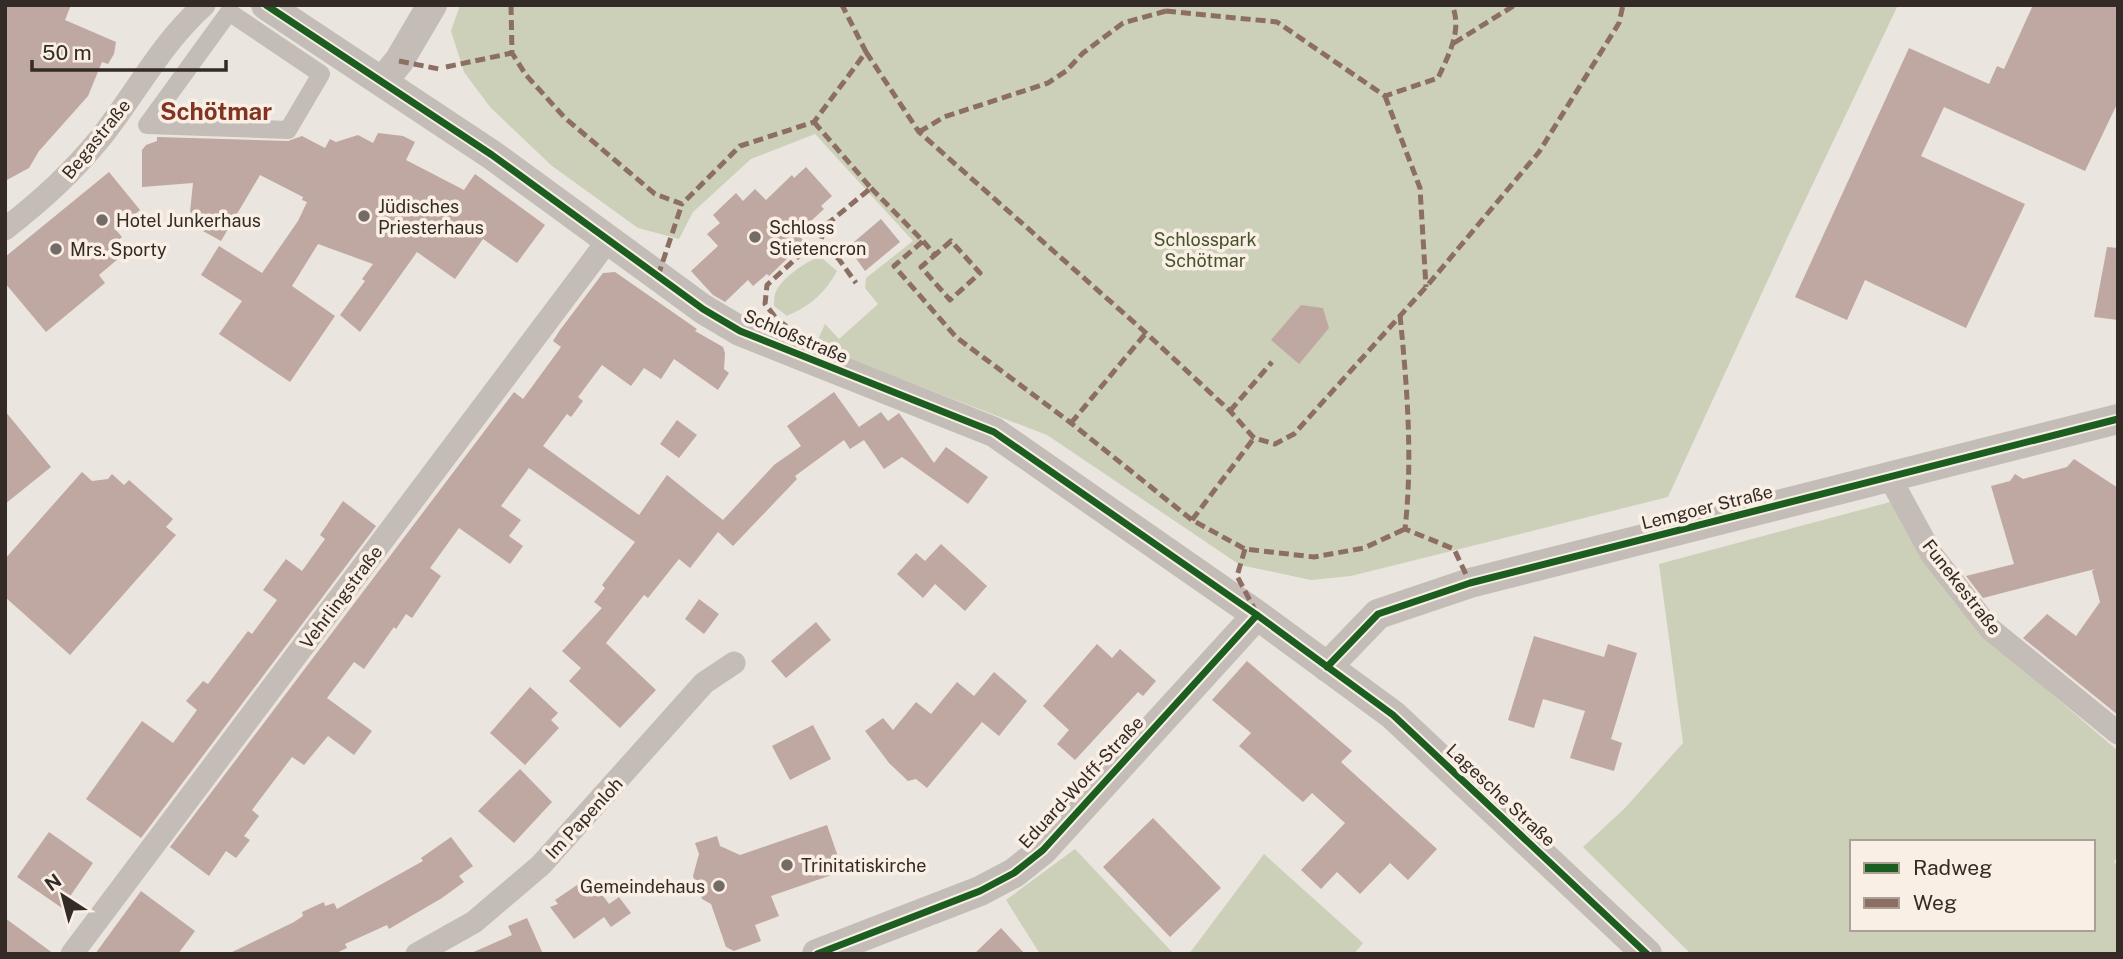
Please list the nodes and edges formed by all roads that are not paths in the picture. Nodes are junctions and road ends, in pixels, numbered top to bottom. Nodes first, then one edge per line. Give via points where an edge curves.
1 (204, 5) edge
2 (266, 5) edge
3 (432, 5) edge
4 (382, 82) junction
5 (147, 125) joint
6 (5, 229) edge
7 (609, 239) junction
8 (2118, 419) edge
9 (1890, 478) junction
10 (1257, 615) junction
11 (734, 663) dead end
12 (1327, 667) junction
13 (2118, 733) edge
14 (72, 954) edge
15 (417, 954) edge
16 (817, 954) edge
17 (1647, 954) edge

1 - 6 street, Begastraße via 54,190
2 - 4 street, Schloßstraße
3 - 4 street
4 - 7 street, Schloßstraße
5 - 5 street via 229,12 321,74 288,130
7 - 10 street, Schloßstraße via 740,331 994,432
7 - 14 street, Vehrlingstraße
8 - 9 street, Lemgoer Straße
9 - 12 street, Lemgoer Straße via 1470,583 1378,614
9 - 13 street, Funekestraße via 1932,555 1990,629
10 - 12 street, Schloßstraße
10 - 16 street, Eduard-Wolff-Straße via 1043,850 1014,873 980,891
11 - 15 street, Im Papenloh via 704,683 541,865 474,922
12 - 17 street, Lagesche Straße via 1393,715

